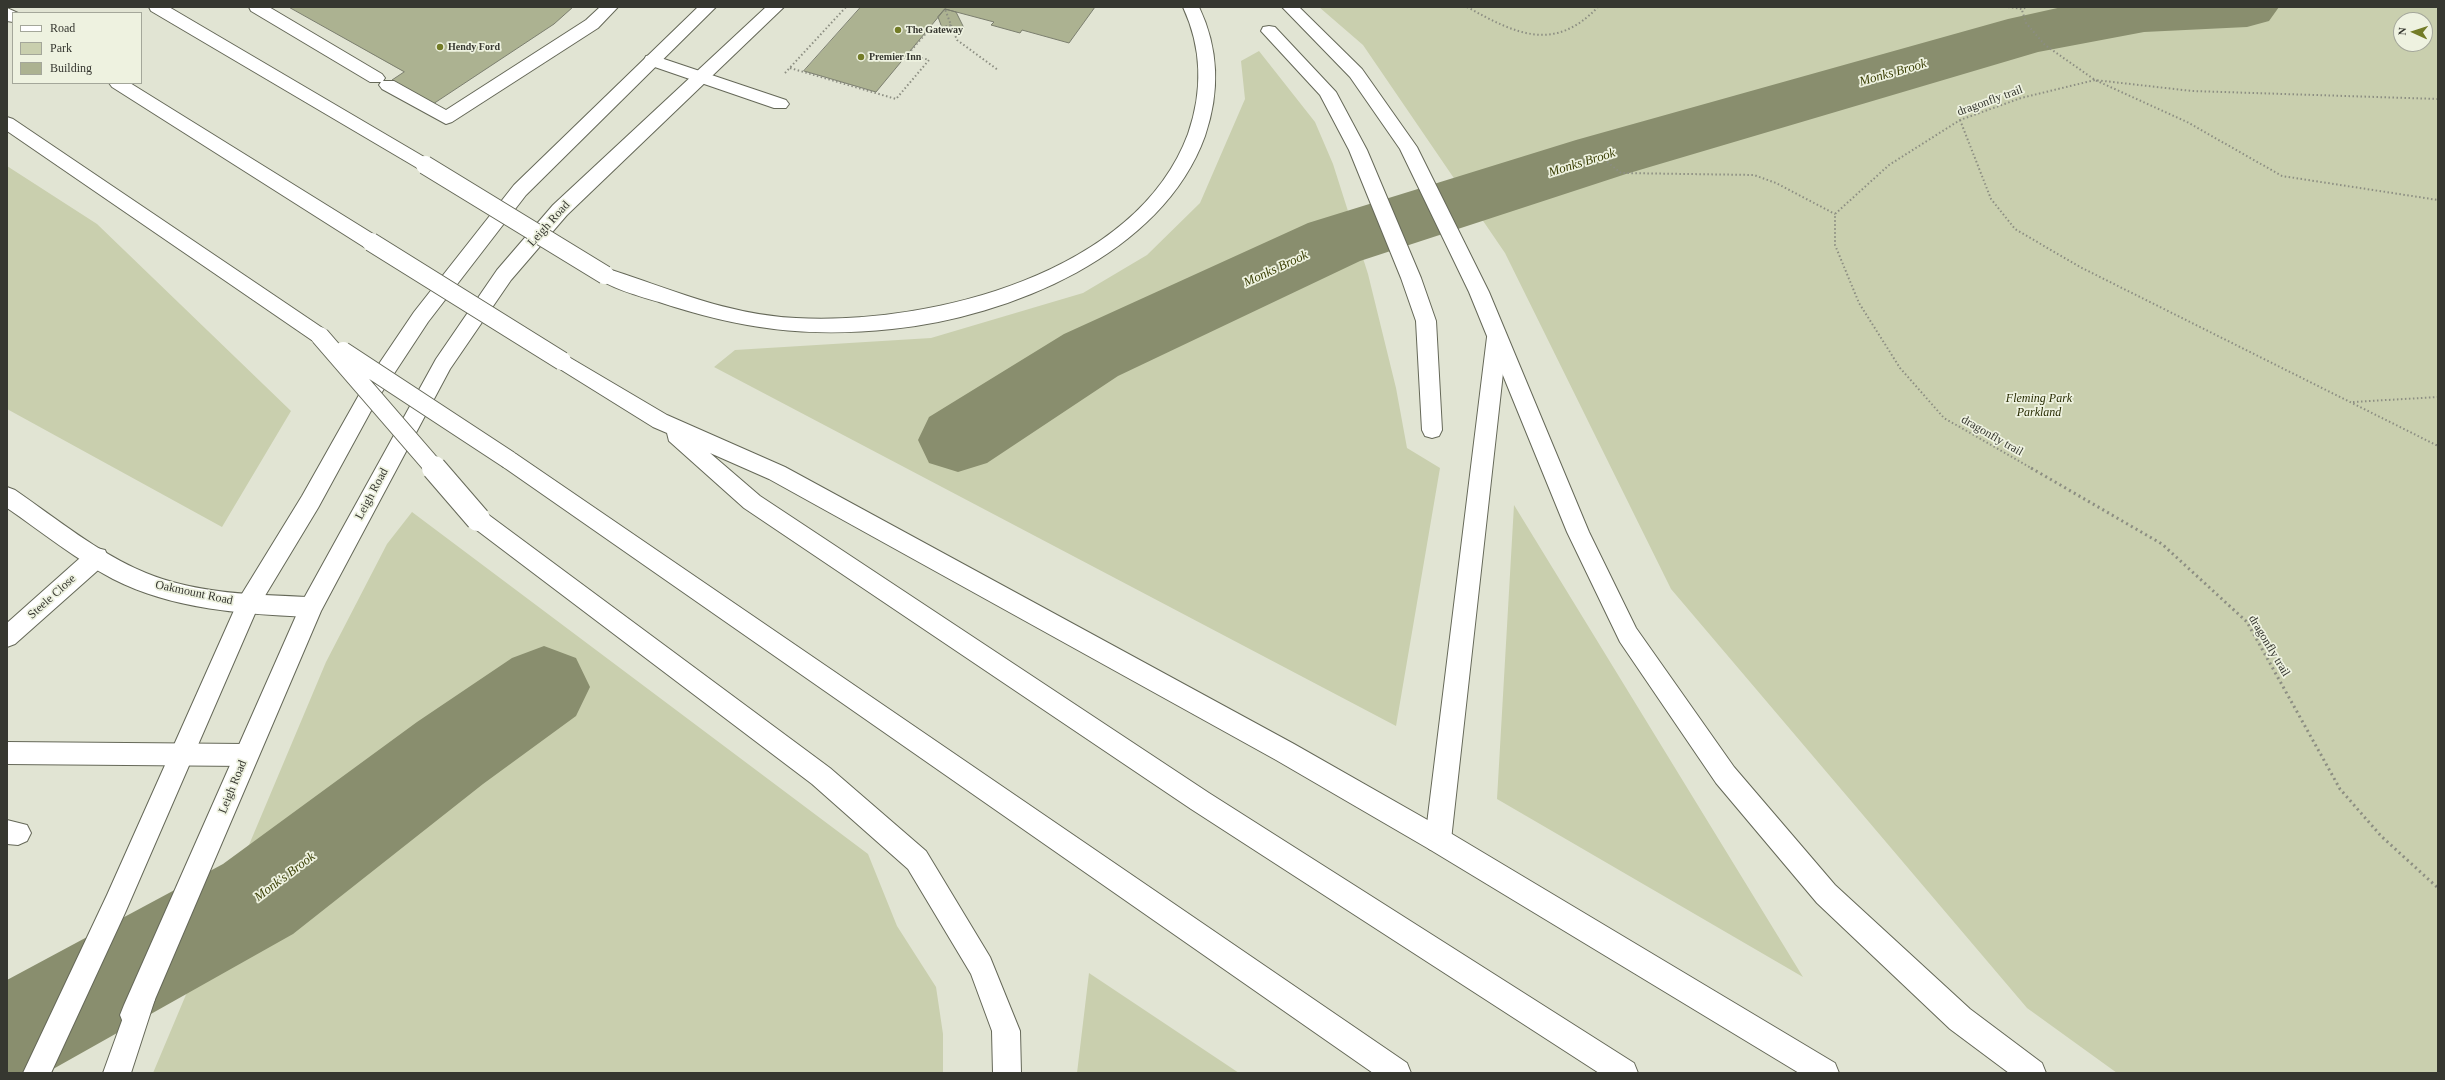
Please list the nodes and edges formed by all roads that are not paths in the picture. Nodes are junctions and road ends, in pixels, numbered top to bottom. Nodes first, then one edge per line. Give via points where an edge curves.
1 (157, 7) edge
2 (257, 7) edge
3 (610, 7) edge
4 (708, 7) edge
5 (776, 7) edge
6 (1191, 7) edge
7 (1290, 7) edge
8 (1269, 31) dead end
9 (652, 60) junction
10 (703, 78) junction
11 (120, 84) edge
12 (780, 104) dead end
13 (7, 123) edge
14 (320, 336) junction
15 (1497, 337) junction
16 (660, 421) junction
17 (1432, 430) dead end
18 (7, 496) edge
19 (97, 557) junction
20 (248, 604) junction
21 (311, 607) junction
22 (7, 637) edge
23 (7, 753) edge
24 (181, 755) junction
25 (246, 755) junction
26 (1438, 840) junction
27 (142, 999) junction
28 (37, 1072) edge
29 (103, 1073) edge
30 (117, 1073) edge
31 (1007, 1073) edge
32 (1397, 1073) edge
33 (1624, 1073) edge
34 (1825, 1073) edge
35 (2032, 1073) edge

1 - 6 main road, bridge via 605,275 655,295 723,314 777,323 821,326 877,324 932,316 983,303 1031,287 1097,250 1136,222 1169,188 1198,136 1208,95 1209,65 1200,24
2 - 3 main road via 446,118 592,24
4 - 9 main road
5 - 10 main road, Leigh Road
7 - 15 main road via 1356,73 1408,147 1479,292
8 - 17 main road via 1327,92 1358,150 1411,278 1426,321
9 - 10 main road
9 - 20 main road via 520,190 421,317 371,392 310,502
10 - 12 main road
10 - 21 main road, Leigh Road via 560,210 504,275 443,364
11 - 16 main road, bridge
13 - 14 main road
14 - 31 main road, bridge via 478,519 821,776 916,860 981,966 1006,1031
14 - 32 main road, bridge via 509,460
15 - 26 main road
15 - 35 main road via 1578,532 1628,635 1725,775 1826,894 1960,1019
16 - 26 main road via 777,473 1285,752
16 - 33 main road via 752,502 1200,801
18 - 19 main road, Oakmount Road
19 - 20 main road, Oakmount Road via 137,580 182,593
19 - 22 main road, Steele Close
20 - 21 main road, Oakmount Road
20 - 24 main road
21 - 25 main road, Leigh Road
23 - 24 main road
24 - 25 main road
24 - 28 main road via 116,904
25 - 27 main road, Leigh Road via 210,845
26 - 34 main road
27 - 29 main road, Leigh Road
27 - 30 main road

